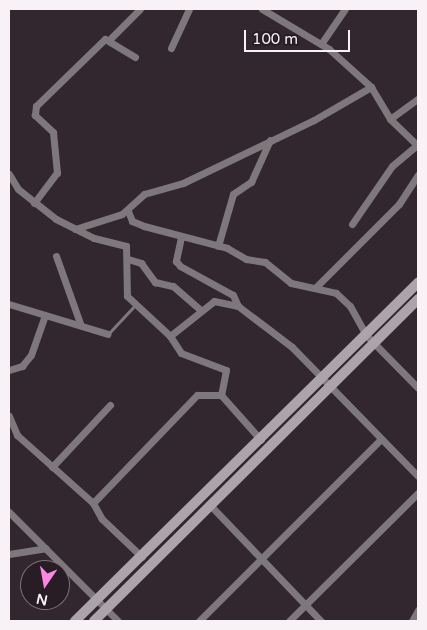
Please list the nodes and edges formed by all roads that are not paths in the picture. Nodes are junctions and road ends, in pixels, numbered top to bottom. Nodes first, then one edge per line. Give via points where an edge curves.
1 (140, 9) edge
2 (190, 9) edge
3 (262, 9) edge
4 (345, 9) edge
5 (110, 39) junction
6 (321, 44) junction
7 (170, 48) dead end
8 (135, 58) dead end
9 (371, 87) junction
10 (418, 99) edge
11 (390, 119) junction
12 (270, 140) junction
13 (418, 146) edge
14 (9, 174) edge
15 (418, 176) edge
16 (34, 203) junction
17 (128, 210) junction
18 (352, 224) dead end
19 (75, 229) junction
20 (182, 237) junction
21 (218, 246) junction
22 (56, 256) dead end
23 (128, 259) junction
24 (418, 282) edge
25 (317, 286) junction
26 (418, 300) edge
27 (9, 304) edge
28 (136, 304) junction
29 (238, 306) junction
30 (202, 310) junction
31 (45, 315) junction
32 (80, 323) junction
33 (108, 334) joint
34 (366, 335) junction
35 (170, 336) junction
36 (374, 343) junction
37 (9, 370) edge
38 (321, 379) junction
39 (330, 388) junction
40 (418, 388) edge
41 (221, 395) junction
42 (110, 405) dead end
43 (9, 416) edge
44 (382, 439) junction
45 (261, 440) junction
46 (52, 467) junction
47 (418, 476) edge
48 (418, 493) edge
49 (92, 503) junction
50 (210, 505) junction
51 (9, 512) edge
52 (46, 548) junction
53 (9, 554) edge
54 (142, 557) junction
55 (260, 561) junction
56 (97, 600) junction
57 (305, 606) junction
58 (106, 609) junction
59 (418, 610) edge
60 (75, 621) edge
61 (94, 621) edge
62 (118, 621) edge
63 (200, 621) edge
64 (289, 621) edge
65 (321, 621) edge
66 (412, 621) edge

1 - 5 street
2 - 7 street
3 - 6 street
4 - 6 street
5 - 8 street
5 - 16 street via 36,106 35,114 54,132 57,173
6 - 9 street
9 - 11 street
9 - 12 street
10 - 11 street
11 - 13 street
12 - 17 street via 183,183 144,194
12 - 21 street via 251,182 233,194
13 - 18 street via 392,166
14 - 16 street
15 - 25 street via 399,204
16 - 19 street
17 - 19 street
17 - 20 street via 134,222
19 - 23 street via 126,246
20 - 21 street
20 - 29 street via 176,261 180,266 233,294
21 - 25 street via 265,262 291,283
22 - 32 street
23 - 28 street via 125,290
23 - 30 street via 142,263 155,282 173,286
24 - 34 main road
25 - 34 street via 350,306
26 - 36 main road
27 - 31 street
28 - 33 lane
28 - 35 street
29 - 30 street via 222,299
29 - 38 street via 292,347
30 - 35 street
31 - 32 street
31 - 37 street via 31,355 22,366
32 - 33 street via 95,333
34 - 36 street
34 - 38 main road
35 - 41 street via 182,353 226,370
36 - 39 main road
36 - 40 street
38 - 39 street
38 - 45 main road
39 - 44 street
39 - 50 main road
41 - 45 street
41 - 49 street via 197,394
42 - 46 street
43 - 46 street via 16,435
44 - 47 street
44 - 55 street
45 - 54 main road
46 - 49 street
48 - 57 street
49 - 54 street via 102,519
50 - 55 street
50 - 58 main road
51 - 52 street
52 - 53 street
52 - 56 street
54 - 56 main road
55 - 57 street
55 - 63 street
56 - 58 street
56 - 60 main road
57 - 64 street
57 - 65 street
58 - 61 main road
58 - 62 street
59 - 66 street

